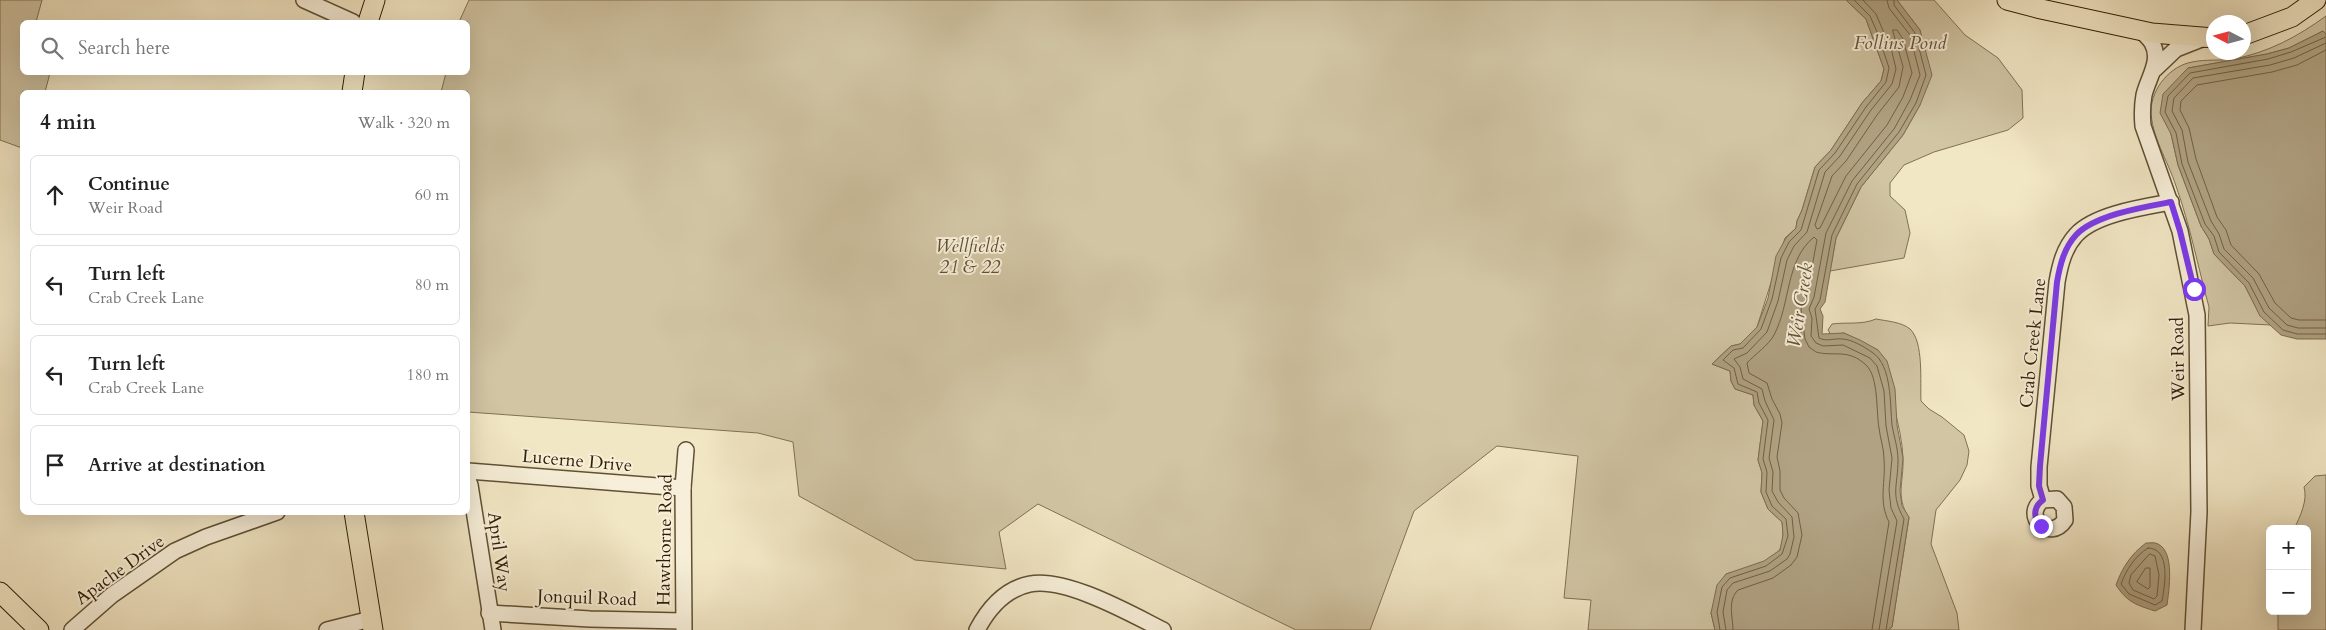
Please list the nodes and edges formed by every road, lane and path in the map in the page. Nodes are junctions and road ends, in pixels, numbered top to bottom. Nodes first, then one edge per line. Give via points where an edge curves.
1 (304, 0) edge
2 (375, 0) edge
3 (2007, 0) edge
4 (2316, 0) edge
5 (349, 20) edge
6 (369, 20) edge
7 (2142, 31) junction
8 (2251, 32) edge
9 (2206, 38) edge
10 (2206, 39) edge
11 (2155, 69) junction
12 (355, 75) edge
13 (352, 90) edge
14 (2171, 202) junction
15 (686, 450) dead end
16 (470, 471) edge
17 (470, 485) edge
18 (683, 488) junction
19 (2043, 500) dead end
20 (268, 515) edge
21 (354, 515) edge
22 (0, 592) edge
23 (489, 612) junction
24 (372, 624) edge
25 (683, 625) edge
26 (39, 630) edge
27 (72, 630) edge
28 (327, 630) edge
29 (493, 630) edge
30 (977, 630) edge
31 (1162, 630) edge
32 (2193, 630) edge

1 - 5 street
2 - 6 main road
3 - 7 main road
4 - 8 main road via 2292,17
7 - 9 main road
7 - 11 street via 2152,42
10 - 11 street, Weir Road via 2176,49
11 - 14 street, Weir Road via 2144,93 2142,116 2146,137
12 - 13 main road
14 - 19 street, Crab Creek Lane via 2102,219 2076,234 2067,248 2057,282 2040,466 2039,486
14 - 32 street, Weir Road via 2188,262 2197,314 2199,537
15 - 18 street, Hawthorne Road
16 - 18 street, Lucerne Drive
17 - 23 street, April Way
18 - 25 street, Hawthorne Road
20 - 27 street, Apache Drive via 175,551 112,595
21 - 24 main road
22 - 26 main road
23 - 25 street, Jonquil Road
23 - 29 street, April Way
24 - 28 street
30 - 31 street via 989,609 1017,588 1031,584 1068,588 1117,606

